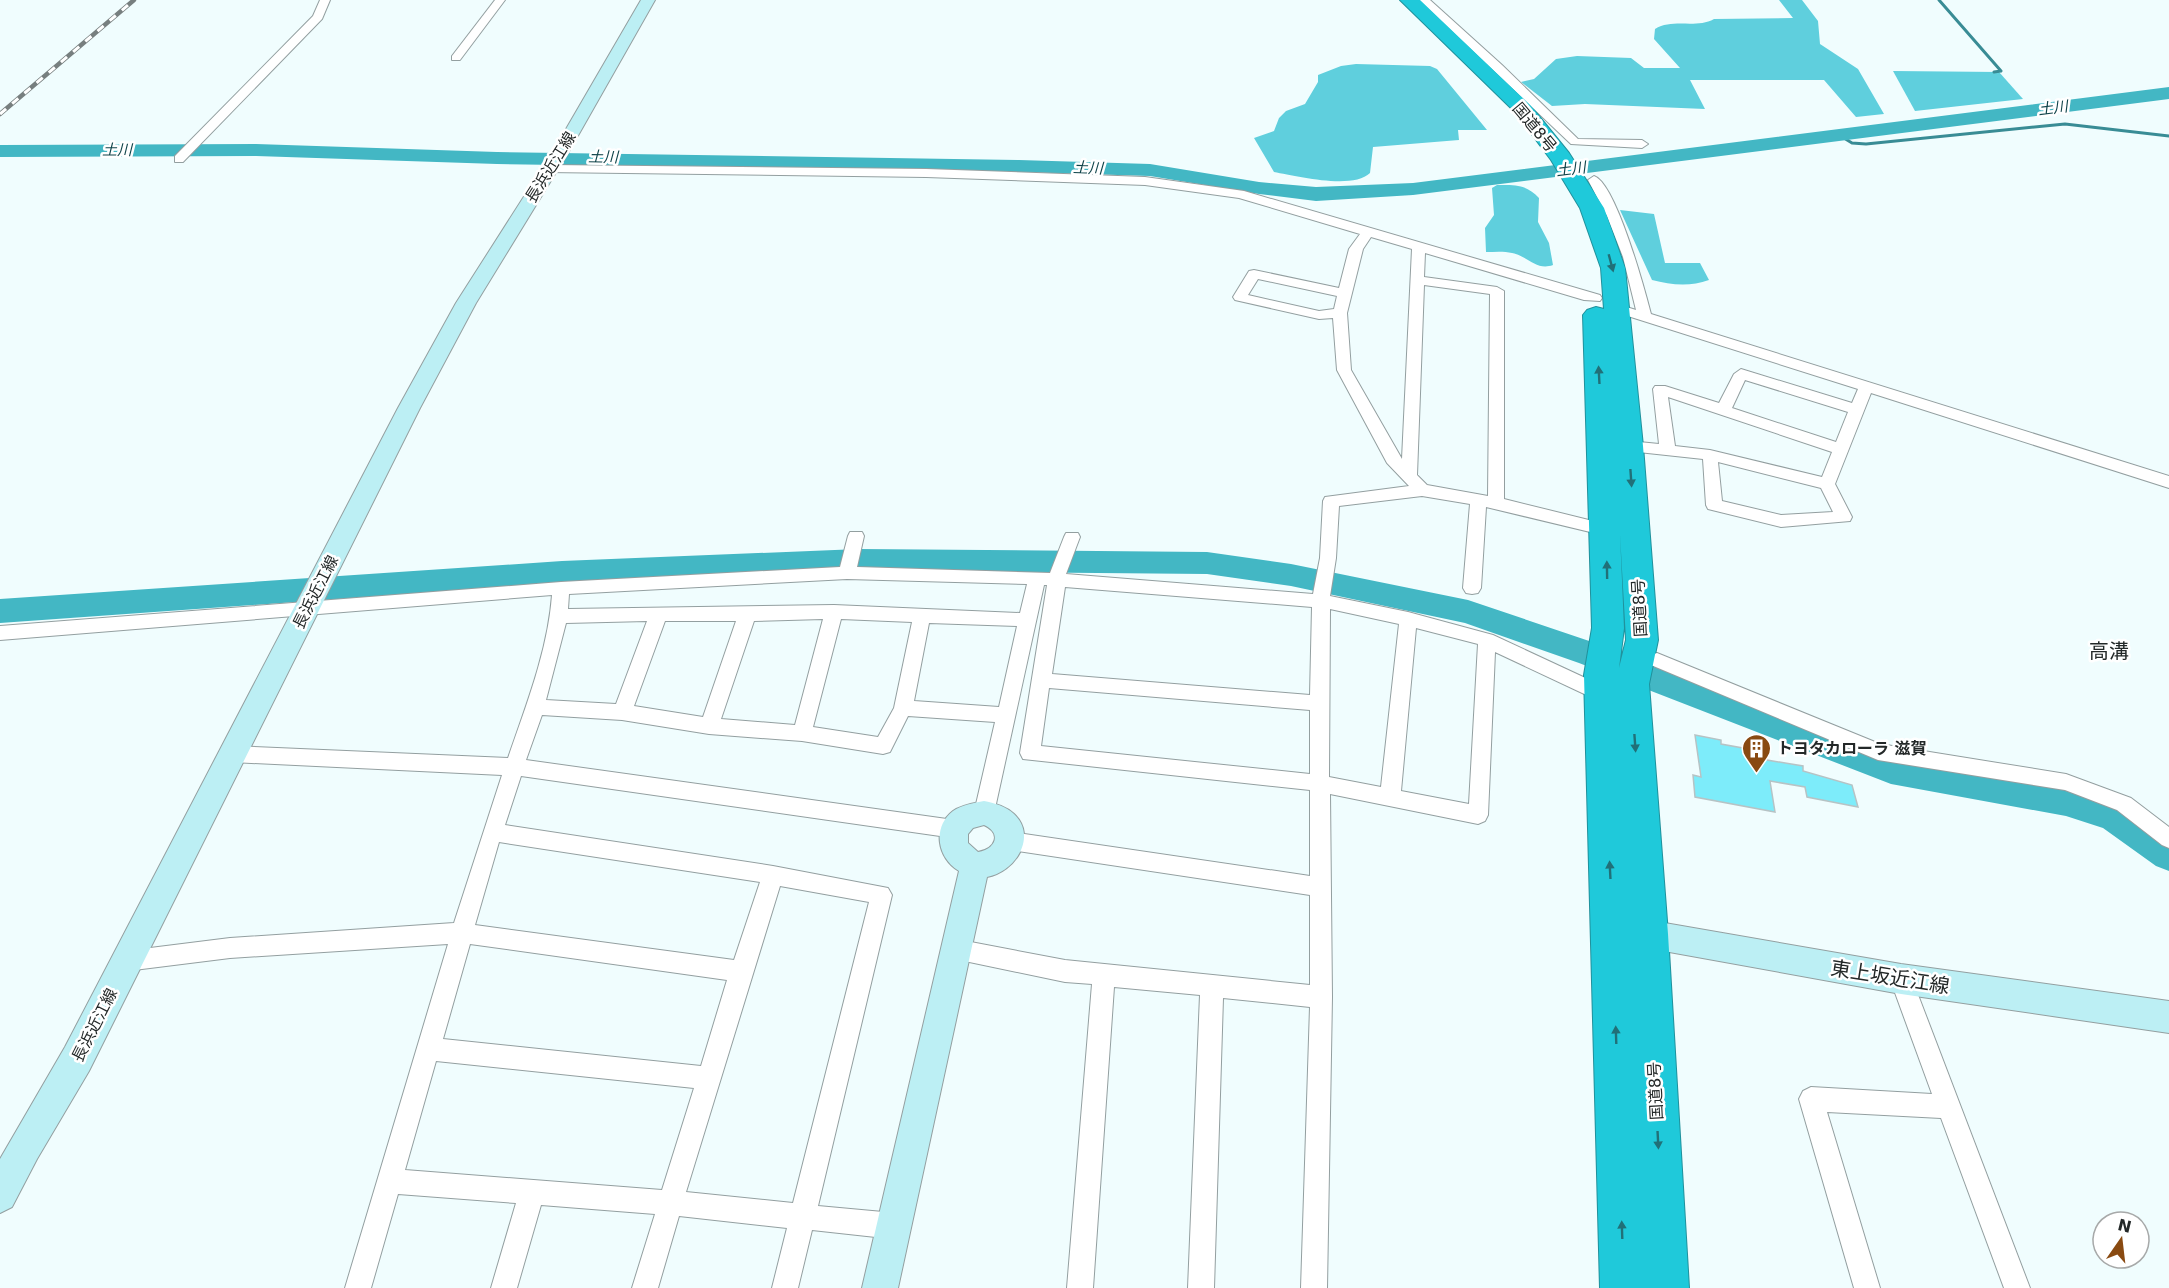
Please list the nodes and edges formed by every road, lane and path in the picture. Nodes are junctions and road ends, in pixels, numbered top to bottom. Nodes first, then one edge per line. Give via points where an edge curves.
1 (325, 0) edge
2 (500, 0) edge
3 (648, 0) edge
4 (1391, 0) edge
5 (1409, 0) edge
6 (1424, 0) edge
7 (456, 58) dead end
8 (1642, 144) dead end
9 (179, 159) dead end
10 (1554, 159) junction
11 (555, 161) junction
12 (1594, 180) dead end
13 (1367, 233) junction
14 (1419, 247) junction
15 (1419, 280) junction
16 (1344, 293) junction
17 (1606, 303) junction
18 (1340, 313) junction
19 (1645, 317) junction
20 (1866, 388) junction
21 (1723, 410) junction
22 (1857, 410) junction
23 (1629, 446) junction
24 (1841, 449) junction
25 (1668, 452) junction
26 (1710, 455) junction
27 (1409, 477) junction
28 (2169, 482) edge
29 (1827, 484) junction
30 (1422, 490) junction
31 (1478, 500) junction
32 (1496, 503) junction
33 (1606, 530) junction
34 (1635, 534) junction
35 (856, 536) dead end
36 (1071, 539) dead end
37 (847, 573) junction
38 (1057, 576) junction
39 (1037, 578) junction
40 (561, 588) junction
41 (1472, 588) dead end
42 (1321, 598) junction
43 (307, 607) junction
44 (834, 612) junction
45 (747, 614) junction
46 (559, 616) junction
47 (658, 616) junction
48 (922, 616) junction
49 (1408, 619) junction
50 (1028, 620) junction
51 (0, 633) edge
52 (1487, 640) junction
53 (1650, 650) junction
54 (1041, 680) junction
55 (1612, 685) junction
56 (1319, 703) junction
57 (535, 707) junction
58 (903, 708) junction
59 (621, 712) junction
60 (1006, 715) junction
61 (710, 726) junction
62 (802, 733) junction
63 (232, 754) junction
64 (514, 767) junction
65 (1319, 783) junction
66 (1390, 797) junction
67 (984, 813) junction
68 (954, 829) junction
69 (492, 832) junction
70 (2169, 839) edge
71 (1011, 841) junction
72 (975, 864) junction
73 (773, 875) junction
74 (1321, 887) junction
75 (1630, 931) junction
76 (461, 933) junction
77 (955, 949) junction
78 (126, 962) junction
79 (741, 971) junction
80 (1104, 976) junction
81 (1901, 979) junction
82 (1212, 986) junction
83 (1321, 997) junction
84 (2169, 1017) edge
85 (429, 1049) junction
86 (708, 1078) junction
87 (1950, 1107) junction
88 (390, 1181) junction
89 (532, 1193) junction
90 (0, 1195) edge
91 (670, 1203) junction
92 (803, 1216) junction
93 (894, 1226) junction
94 (358, 1288) edge
95 (504, 1288) edge
96 (645, 1288) edge
97 (785, 1288) edge
98 (880, 1288) edge
99 (1080, 1288) edge
100 (1202, 1288) edge
101 (1314, 1288) edge
102 (1624, 1288) edge
103 (1665, 1288) edge
104 (1867, 1288) edge
105 (2017, 1288) edge

1 - 9 street via 318,17 296,41
2 - 7 street
3 - 11 main road, 長浜近江線
4 - 10 highway, 国道8号 via 1511,112
5 - 10 highway, 国道8号 via 1523,109
6 - 8 street via 1575,142
10 - 17 highway, 国道8号 via 1613,268
11 - 13 street via 1145,181 1240,194
11 - 43 main road, 長浜近江線 via 466,303
12 - 19 street via 1630,257
13 - 14 street
13 - 16 street via 1356,249
14 - 15 street
14 - 17 street
15 - 27 street
15 - 32 street via 1497,291
16 - 18 street
16 - 18 street via 1254,274 1240,297 1319,315
17 - 19 street
17 - 23 highway, 国道8号
33 -> 17 highway, 国道8号
18 - 27 street via 1344,370 1393,459
19 - 20 street
20 - 22 street
20 - 28 street
21 - 22 street via 1741,374
21 - 24 street
21 - 25 street via 1660,389
22 - 24 street
23 - 25 street
23 -> 34 highway, 国道8号
24 - 29 street
25 - 26 street
26 - 29 street
26 - 29 street via 1714,505 1781,521 1844,517
27 - 30 street
30 - 31 street
30 - 42 street via 1331,501
31 - 32 street
31 - 41 street
32 - 33 street
33 - 34 street
55 -> 33 highway, 国道8号
34 - 53 highway, 国道8号
35 - 37 street
36 - 38 street
37 - 39 street
37 - 40 street
38 - 39 street
38 - 42 street
38 - 54 street
39 - 50 street
40 - 43 street
40 - 46 street
42 - 49 street
42 - 56 street
43 - 51 street
43 - 63 main road, 長浜近江線
44 - 45 street
44 - 48 street
44 - 62 street
45 - 47 street
45 - 61 street
46 - 47 street
46 - 57 street
47 - 59 street
48 - 50 street
48 - 58 street
49 - 52 street
49 - 66 street
50 - 60 street
52 - 55 street
52 - 66 street via 1478,815
53 - 55 highway, 国道8号
53 - 70 street via 1878,752 2066,782 2124,804
54 - 56 street
54 - 65 street via 1030,753
55 - 75 highway, 国道8号
56 - 65 street
57 - 59 street
57 - 64 street
58 - 60 street
58 - 62 street via 883,746
59 - 61 street
60 - 67 street
61 - 62 street
63 - 64 street
63 - 78 main road, 長浜近江線
64 - 68 street
64 - 69 street
65 - 66 street
65 - 74 street
67 - 68 main road via 967,817
67 - 71 main road via 1001,818
68 - 72 main road via 955,851
69 - 73 street
69 - 76 street
71 - 72 main road via 1002,856
71 - 74 street
72 - 77 main road
73 - 79 street
73 - 92 street via 881,895
74 - 83 street
75 - 81 main road, 東上坂近江線
102 -> 75 highway, 国道8号
75 -> 103 highway, 国道8号
76 - 78 street via 230,948
76 - 79 street
76 - 85 street
77 - 80 street
77 - 93 main road
78 - 90 main road, 長浜近江線 via 77,1059
79 - 86 street
80 - 82 street
80 - 99 street
81 - 84 main road, 東上坂近江線
81 - 87 street
82 - 83 street
82 - 100 street
83 - 101 street
85 - 86 street
85 - 88 street
86 - 91 street
87 - 104 street via 1811,1099
87 - 105 street
88 - 89 street
88 - 94 street
89 - 91 street
89 - 95 street
91 - 92 street
91 - 96 street
92 - 93 street
92 - 97 street
93 - 98 main road

